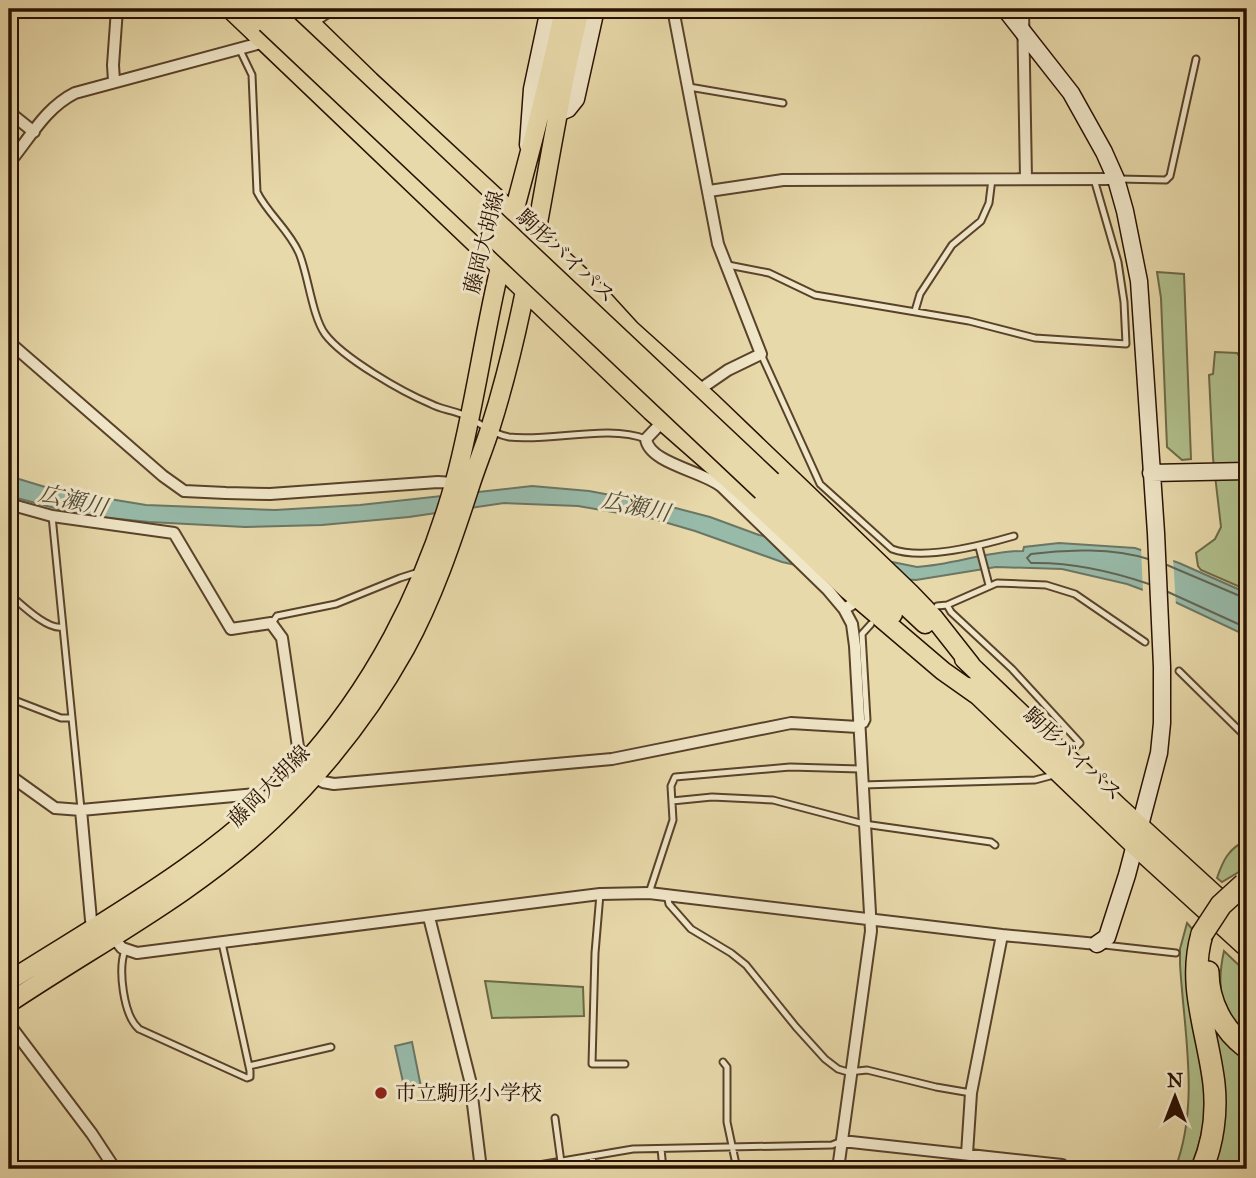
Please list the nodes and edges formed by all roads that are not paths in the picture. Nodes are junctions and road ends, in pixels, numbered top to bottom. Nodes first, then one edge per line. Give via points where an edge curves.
1 (117, 9) edge
2 (230, 9) edge
3 (251, 9) edge
4 (296, 9) edge
5 (332, 9) edge
6 (549, 9) edge
7 (564, 9) edge
8 (580, 9) edge
9 (596, 9) edge
10 (673, 9) edge
11 (1005, 9) edge
12 (1023, 9) edge
13 (270, 26) edge
14 (306, 26) junction
15 (1022, 29) junction
16 (240, 50) junction
17 (1196, 59) dead end
18 (114, 81) junction
19 (689, 87) junction
20 (783, 103) dead end
21 (9, 112) edge
22 (558, 113) junction
23 (34, 132) junction
24 (527, 158) junction
25 (9, 163) edge
26 (992, 179) junction
27 (1026, 179) junction
28 (1094, 179) junction
29 (1116, 179) junction
30 (709, 191) junction
31 (514, 215) junction
32 (536, 235) junction
33 (728, 265) junction
34 (500, 267) junction
35 (524, 290) junction
36 (915, 311) junction
37 (557, 320) junction
38 (517, 326) junction
39 (9, 342) edge
40 (761, 354) junction
41 (698, 391) junction
42 (468, 417) junction
43 (662, 421) junction
44 (490, 430) junction
45 (646, 439) junction
46 (1247, 471) edge
47 (1151, 473) junction
48 (459, 485) junction
49 (767, 486) junction
50 (9, 504) edge
51 (453, 514) junction
52 (52, 516) junction
53 (839, 536) junction
54 (1014, 536) dead end
55 (980, 549) junction
56 (422, 573) junction
57 (988, 582) junction
58 (9, 594) edge
59 (855, 597) junction
60 (947, 605) junction
61 (937, 606) dead end
62 (271, 623) junction
63 (871, 624) dead end
64 (62, 627) junction
65 (1145, 642) dead end
66 (971, 666) junction
67 (1179, 671) dead end
68 (9, 698) edge
69 (72, 718) junction
70 (858, 727) junction
71 (1247, 738) edge
72 (1073, 749) dead end
73 (310, 769) junction
74 (860, 769) junction
75 (9, 775) edge
76 (1050, 776) dead end
77 (861, 785) junction
78 (271, 799) junction
79 (672, 801) junction
80 (81, 810) junction
81 (864, 824) junction
82 (1140, 826) junction
83 (995, 845) dead end
84 (1135, 846) junction
85 (1246, 887) edge
86 (649, 893) junction
87 (600, 894) junction
88 (667, 895) junction
89 (429, 917) junction
90 (870, 920) junction
91 (1247, 924) edge
92 (96, 929) junction
93 (1002, 936) junction
94 (1208, 938) junction
95 (222, 943) junction
96 (120, 944) junction
97 (1097, 944) junction
98 (1247, 948) edge
99 (1176, 953) dead end
100 (13, 973) edge
101 (9, 1003) edge
102 (9, 1024) edge
103 (331, 1047) dead end
104 (1247, 1048) edge
105 (723, 1062) dead end
106 (625, 1064) dead end
107 (249, 1066) junction
108 (851, 1072) junction
109 (971, 1093) junction
110 (555, 1118) dead end
111 (842, 1141) junction
112 (732, 1147) junction
113 (661, 1149) junction
114 (966, 1154) junction
115 (592, 1157) junction
116 (561, 1162) junction
117 (1063, 1167) edge
118 (528, 1168) edge
119 (115, 1169) edge
120 (484, 1169) edge
121 (594, 1169) edge
122 (663, 1169) edge
123 (737, 1169) edge
124 (838, 1169) edge
125 (966, 1169) edge
126 (1202, 1169) edge

1 - 18 street
2 - 13 main road
3 - 13 main road, 駒形バイパス
4 - 14 main road
5 - 14 street
6 - 24 street via 531,89
7 - 24 main road, 藤岡大胡線
8 - 22 main road
9 - 22 street via 576,99
10 - 19 street
11 - 15 street
12 - 15 street
13 - 16 street
13 - 34 main road
13 - 49 main road, 駒形バイパス, bridge
14 - 31 main road
15 - 27 street
15 - 29 street via 1077,101
16 - 18 street
16 - 42 lane via 252,75 257,192 299,252 324,333 353,359 412,395
17 - 29 lane via 1170,176 1167,180
18 - 23 street via 64,99 46,113
19 - 20 lane
19 - 30 street
21 - 23 street
22 - 32 main road
23 - 25 street
24 - 31 main road, 藤岡大胡線
26 - 27 street
26 - 30 street via 783,180
26 - 36 lane via 981,221 951,245 920,293
27 - 28 street
28 - 29 street
28 - 36 lane via 1118,262 1126,344 1035,338
29 - 47 street via 1139,281
30 - 33 street via 718,244
31 - 32 main road
31 - 34 main road, 藤岡大胡線
32 - 35 main road
32 - 41 main road
33 - 36 lane via 769,273 815,295
33 - 40 street
34 - 35 main road
34 - 42 main road, 藤岡大胡線
35 - 37 main road
35 - 38 main road
37 - 38 main road via 532,318
37 - 43 main road
38 - 44 main road
39 - 48 street via 184,491 270,494 439,482
40 - 41 street via 728,369
40 - 55 lane via 821,484 892,549 917,553
41 - 43 street
41 - 53 main road
42 - 44 lane
42 - 48 main road, 藤岡大胡線
43 - 45 street
43 - 59 main road
44 - 45 lane via 512,437 628,434
44 - 48 main road
45 - 59 street via 654,454 713,480 828,590
46 - 47 street
47 - 82 street via 1163,697 1159,753
48 - 51 main road
49 - 53 main road, 駒形バイパス
49 - 59 main road, 駒形バイパス via 810,534
50 - 52 street
51 - 56 main road, 藤岡大胡線
51 - 73 main road, 藤岡大胡線 via 438,577 405,648 361,718
52 - 62 street via 174,533 231,628
52 - 64 lane
53 - 66 main road, 駒形バイパス via 892,594
53 - 66 main road via 910,593
54 - 55 lane
55 - 57 lane
56 - 62 lane via 336,604 277,616
56 - 73 main road, 藤岡大胡線 via 395,635
57 - 60 lane
57 - 65 lane via 1060,589 1085,600
58 - 64 lane via 48,624
59 - 70 street via 852,624
59 - 84 main road, 駒形バイパス via 977,695
60 - 61 lane
60 - 72 lane via 1080,743
62 - 73 street via 282,638 298,747
63 - 70 lane via 862,634 867,720
64 - 69 lane
66 - 82 main road, 駒形バイパス
67 - 71 lane
68 - 69 lane
69 - 80 lane
70 - 73 street via 791,723 603,760 334,784 323,782
70 - 74 street
73 - 78 main road, 藤岡大胡線
73 - 96 main road, 藤岡大胡線 via 270,821
74 - 77 street
74 - 79 lane via 790,766 675,777
75 - 80 street via 55,808
76 - 77 lane
77 - 81 street
78 - 80 street via 256,794
78 - 92 main road, 藤岡大胡線 via 213,849
79 - 81 lane via 712,797 773,800
79 - 86 lane via 673,820
80 - 92 street via 90,912
81 - 83 lane
81 - 90 street
82 - 84 street
82 - 91 main road, 駒形バイパス
84 - 97 street via 1107,937
84 - 98 main road, 駒形バイパス
85 - 94 highway
86 - 87 street
86 - 88 street
87 - 89 street
87 - 106 lane via 593,1064
88 - 90 street
88 - 108 lane via 669,904 691,929 746,965 825,1059
89 - 95 street
89 - 120 street via 470,1080
90 - 93 street
90 - 108 street
92 - 96 street
92 - 100 main road, 藤岡大胡線
93 - 97 street
93 - 109 street
94 - 104 highway via 1210,996 1224,1024
94 - 126 highway via 1196,961 1196,990 1215,1105
95 - 96 street via 144,953
95 - 107 lane
96 - 101 main road, 藤岡大胡線
96 - 107 lane via 132,1023 245,1078 250,1077
97 - 99 lane
102 - 119 street
103 - 107 lane
105 - 112 lane
108 - 109 lane via 867,1070
108 - 111 street
109 - 114 street
110 - 116 lane
111 - 112 lane
111 - 114 street
111 - 124 street
112 - 113 lane
112 - 123 lane
113 - 115 lane
113 - 122 lane
114 - 117 street
114 - 125 street
115 - 116 lane
115 - 121 lane
116 - 118 lane
118 - 120 lane

